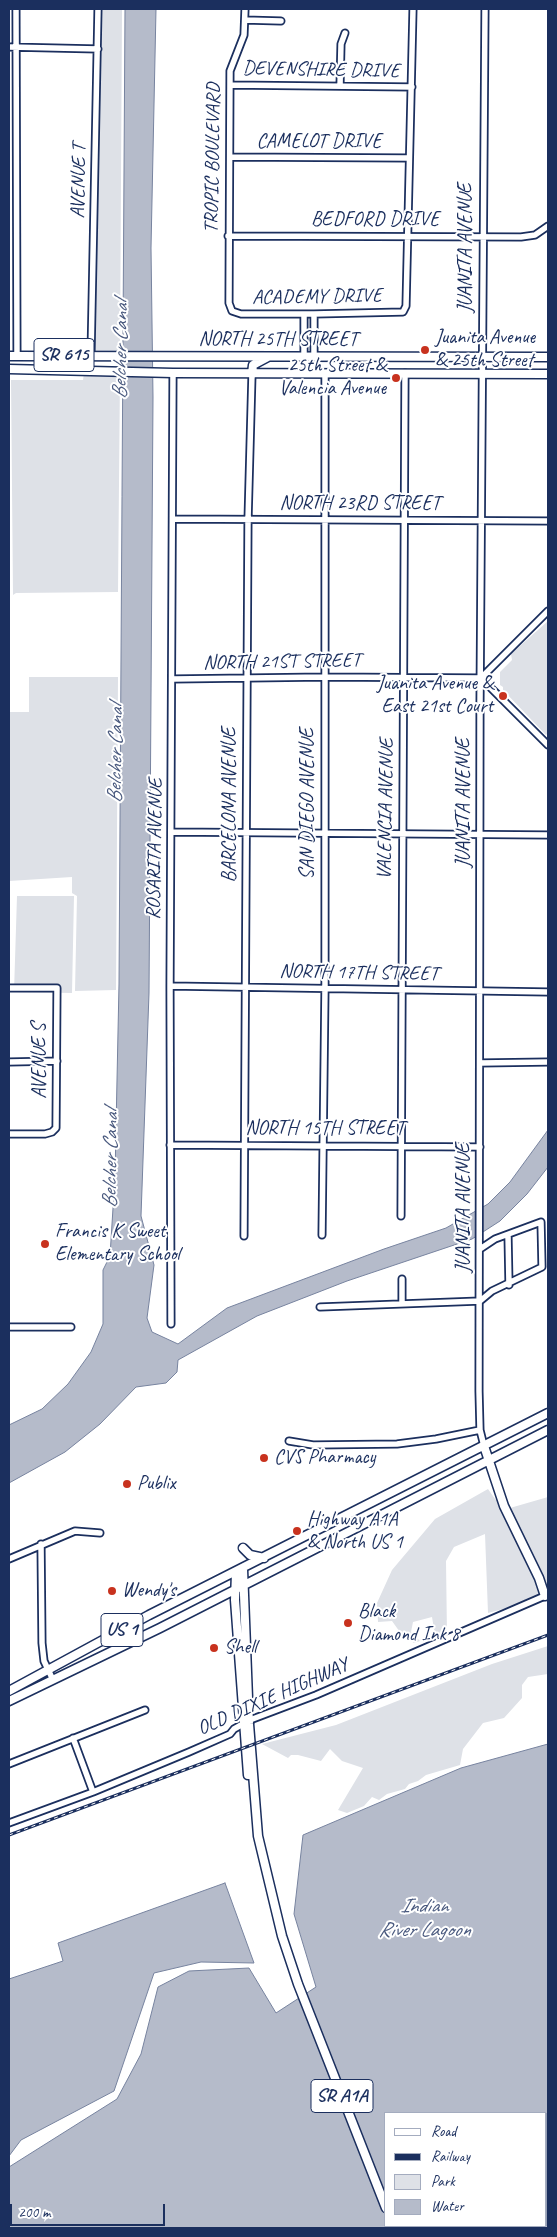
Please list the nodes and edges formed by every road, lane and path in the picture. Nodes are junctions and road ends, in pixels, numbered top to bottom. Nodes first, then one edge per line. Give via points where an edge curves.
1 (16, 9) edge
2 (98, 9) edge
3 (245, 9) edge
4 (413, 9) edge
5 (485, 9) edge
6 (245, 20) junction
7 (281, 21) dead end
8 (345, 33) dead end
9 (12, 47) edge
10 (98, 49) junction
11 (230, 85) junction
12 (340, 86) junction
13 (412, 87) junction
14 (230, 158) junction
15 (408, 158) junction
16 (548, 226) edge
17 (228, 236) junction
18 (408, 236) junction
19 (482, 236) junction
20 (232, 311) joint
21 (304, 314) junction
22 (314, 314) junction
23 (91, 355) junction
24 (13, 356) edge
25 (270, 356) junction
26 (304, 356) junction
27 (314, 356) junction
28 (482, 356) junction
29 (548, 357) edge
30 (9, 369) edge
31 (71, 370) junction
32 (325, 373) junction
33 (405, 373) junction
34 (173, 374) junction
35 (252, 374) junction
36 (483, 374) junction
37 (548, 374) edge
38 (172, 519) junction
39 (248, 520) junction
40 (324, 520) junction
41 (404, 520) junction
42 (482, 520) junction
43 (548, 521) edge
44 (548, 611) edge
45 (324, 677) junction
46 (403, 678) junction
47 (481, 678) junction
48 (173, 679) junction
49 (247, 679) junction
50 (548, 745) edge
51 (171, 832) junction
52 (324, 832) junction
53 (246, 833) junction
54 (401, 834) junction
55 (480, 834) junction
56 (548, 835) edge
57 (170, 986) junction
58 (9, 988) edge
59 (246, 988) junction
60 (325, 988) junction
61 (401, 989) junction
62 (480, 992) junction
63 (548, 992) edge
64 (9, 1062) edge
65 (57, 1062) junction
66 (548, 1062) edge
67 (480, 1063) junction
68 (9, 1134) edge
69 (170, 1144) junction
70 (244, 1145) junction
71 (322, 1145) junction
72 (400, 1146) junction
73 (480, 1147) junction
74 (401, 1216) dead end
75 (322, 1235) dead end
76 (508, 1235) junction
77 (244, 1236) dead end
78 (480, 1248) junction
79 (402, 1280) dead end
80 (510, 1285) junction
81 (480, 1301) junction
82 (402, 1302) junction
83 (320, 1307) dead end
84 (171, 1324) dead end
85 (9, 1327) edge
86 (72, 1327) dead end
87 (548, 1413) edge
88 (480, 1430) junction
89 (548, 1430) edge
90 (289, 1441) dead end
91 (484, 1446) junction
92 (489, 1460) junction
93 (100, 1533) dead end
94 (41, 1544) junction
95 (243, 1548) dead end
96 (264, 1558) junction
97 (9, 1559) edge
98 (240, 1571) junction
99 (244, 1585) junction
100 (235, 1590) junction
101 (546, 1596) edge
102 (48, 1670) junction
103 (53, 1680) junction
104 (9, 1690) edge
105 (9, 1701) edge
106 (145, 1710) dead end
107 (73, 1738) junction
108 (9, 1764) edge
109 (93, 1792) junction
110 (9, 1823) edge
111 (255, 1825) junction
112 (384, 2203) edge

1 - 9 street
2 - 10 street, AVENUE T
3 - 6 street, TROPIC BOULEVARD
4 - 13 street
5 - 19 street, JUANITA AVENUE
6 - 7 street
6 - 11 street, TROPIC BOULEVARD via 244,35 230,71
8 - 12 street via 340,44
9 - 10 street
9 - 24 street
10 - 23 street, AVENUE T
11 - 12 street, DEVENSHIRE DRIVE
11 - 14 street, TROPIC BOULEVARD
12 - 13 street, DEVENSHIRE DRIVE
13 - 15 street
14 - 15 street, CAMELOT DRIVE
14 - 17 street, TROPIC BOULEVARD
15 - 18 street
16 - 19 street, BEDFORD DRIVE via 535,235
17 - 18 street, BEDFORD DRIVE
17 - 20 street, TROPIC BOULEVARD via 229,302
18 - 19 street, BEDFORD DRIVE
18 - 22 street, ACADEMY DRIVE via 406,306 403,312
19 - 28 street, JUANITA AVENUE
20 - 21 street, ACADEMY DRIVE via 241,314
21 - 22 street, ACADEMY DRIVE
21 - 26 street
22 - 27 street
23 - 24 main road, NORTH 25TH STREET / SR 615
23 - 25 main road, NORTH 25TH STREET / SR 615
23 - 31 main road
25 - 26 main road, NORTH 25TH STREET / SR 615
25 - 35 main road via 253,365
26 - 27 main road, NORTH 25TH STREET / SR 615
27 - 28 main road, NORTH 25TH STREET / SR 615
28 - 29 main road, NORTH 25TH STREET / SR 615
28 - 36 street, JUANITA AVENUE
30 - 31 main road, NORTH 25TH STREET / SR 615
31 - 34 main road, NORTH 25TH STREET / SR 615
32 - 33 main road, NORTH 25TH STREET / SR 615
32 - 35 main road, NORTH 25TH STREET / SR 615
32 - 40 street, SAN DIEGO AVENUE
33 - 36 main road, NORTH 25TH STREET / SR 615
33 - 41 street, VALENCIA AVENUE
34 - 35 main road, NORTH 25TH STREET / SR 615
34 - 38 street, ROSARITA AVENUE
35 - 39 street, BARCELONA AVENUE
36 - 37 main road, NORTH 25TH STREET / SR 615
36 - 42 street, JUANITA AVENUE
38 - 39 street, NORTH 23RD STREET
38 - 48 street, ROSARITA AVENUE
39 - 40 street, NORTH 23RD STREET
39 - 49 street, BARCELONA AVENUE
40 - 41 street, NORTH 23RD STREET
40 - 45 street, SAN DIEGO AVENUE
41 - 42 street, NORTH 23RD STREET
41 - 46 street, VALENCIA AVENUE
42 - 43 street, NORTH 23RD STREET
42 - 47 street, JUANITA AVENUE
44 - 47 street
45 - 46 street, NORTH 21ST STREET
45 - 49 street, NORTH 21ST STREET
45 - 52 street, SAN DIEGO AVENUE
46 - 47 street, NORTH 21ST STREET
46 - 54 street, VALENCIA AVENUE
47 - 50 street
47 - 55 street, JUANITA AVENUE
48 - 49 street, NORTH 21ST STREET
48 - 51 street, ROSARITA AVENUE
49 - 53 street, BARCELONA AVENUE
51 - 53 street
51 - 57 street, ROSARITA AVENUE
52 - 53 street
52 - 54 street
52 - 60 street, SAN DIEGO AVENUE
53 - 59 street, BARCELONA AVENUE
54 - 55 street
54 - 61 street, VALENCIA AVENUE
55 - 56 street
55 - 62 street, JUANITA AVENUE
57 - 59 street, NORTH 17TH STREET
57 - 69 street, ROSARITA AVENUE
58 - 65 street, AVENUE S via 57,988
59 - 60 street, NORTH 17TH STREET
59 - 70 street, BARCELONA AVENUE
60 - 61 street, NORTH 17TH STREET
60 - 71 street, SAN DIEGO AVENUE
61 - 62 street, NORTH 17TH STREET
61 - 72 street, VALENCIA AVENUE
62 - 63 street, NORTH 17TH STREET
62 - 67 street, JUANITA AVENUE
64 - 65 street
65 - 68 street, AVENUE S via 56,1128 52,1132
66 - 67 street
67 - 73 street, JUANITA AVENUE
69 - 70 street, NORTH 15TH STREET
69 - 84 street, ROSARITA AVENUE
70 - 71 street, NORTH 15TH STREET
70 - 77 street, BARCELONA AVENUE
71 - 72 street, NORTH 15TH STREET
71 - 75 street, SAN DIEGO AVENUE
72 - 73 street, NORTH 15TH STREET
72 - 74 street, VALENCIA AVENUE
73 - 78 street, JUANITA AVENUE
76 - 78 street
76 - 80 street
76 - 80 street via 541,1222 542,1267
78 - 81 street, JUANITA AVENUE
79 - 82 street
80 - 81 street via 492,1291
81 - 82 street
81 - 88 street, JUANITA AVENUE
82 - 83 street
85 - 86 street
87 - 91 main road, US 1
88 - 90 street via 436,1440 397,1444 313,1445
88 - 91 street, JUANITA AVENUE
89 - 92 main road, US 1
91 - 92 main road
91 - 96 main road, US 1
92 - 99 main road, US 1
92 - 101 main road via 504,1506
93 - 94 street via 75,1530
94 - 97 street
94 - 102 street via 42,1643
95 - 96 main road via 250,1555
96 - 98 main road, US 1
98 - 99 main road, SR A1A
98 - 100 main road, SR A1A
98 - 102 main road, US 1
99 - 100 main road, US 1
99 - 111 main road, SR A1A
100 - 103 main road, US 1
100 - 111 main road, SR A1A via 243,1728
101 - 109 street, OLD DIXIE HIGHWAY via 250,1720 230,1734
102 - 103 street
102 - 104 main road, US 1
103 - 105 main road, US 1
106 - 107 street
107 - 108 street
107 - 109 street
109 - 110 street, OLD DIXIE HIGHWAY
111 - 112 main road, SR A1A via 282,1936 298,1984

